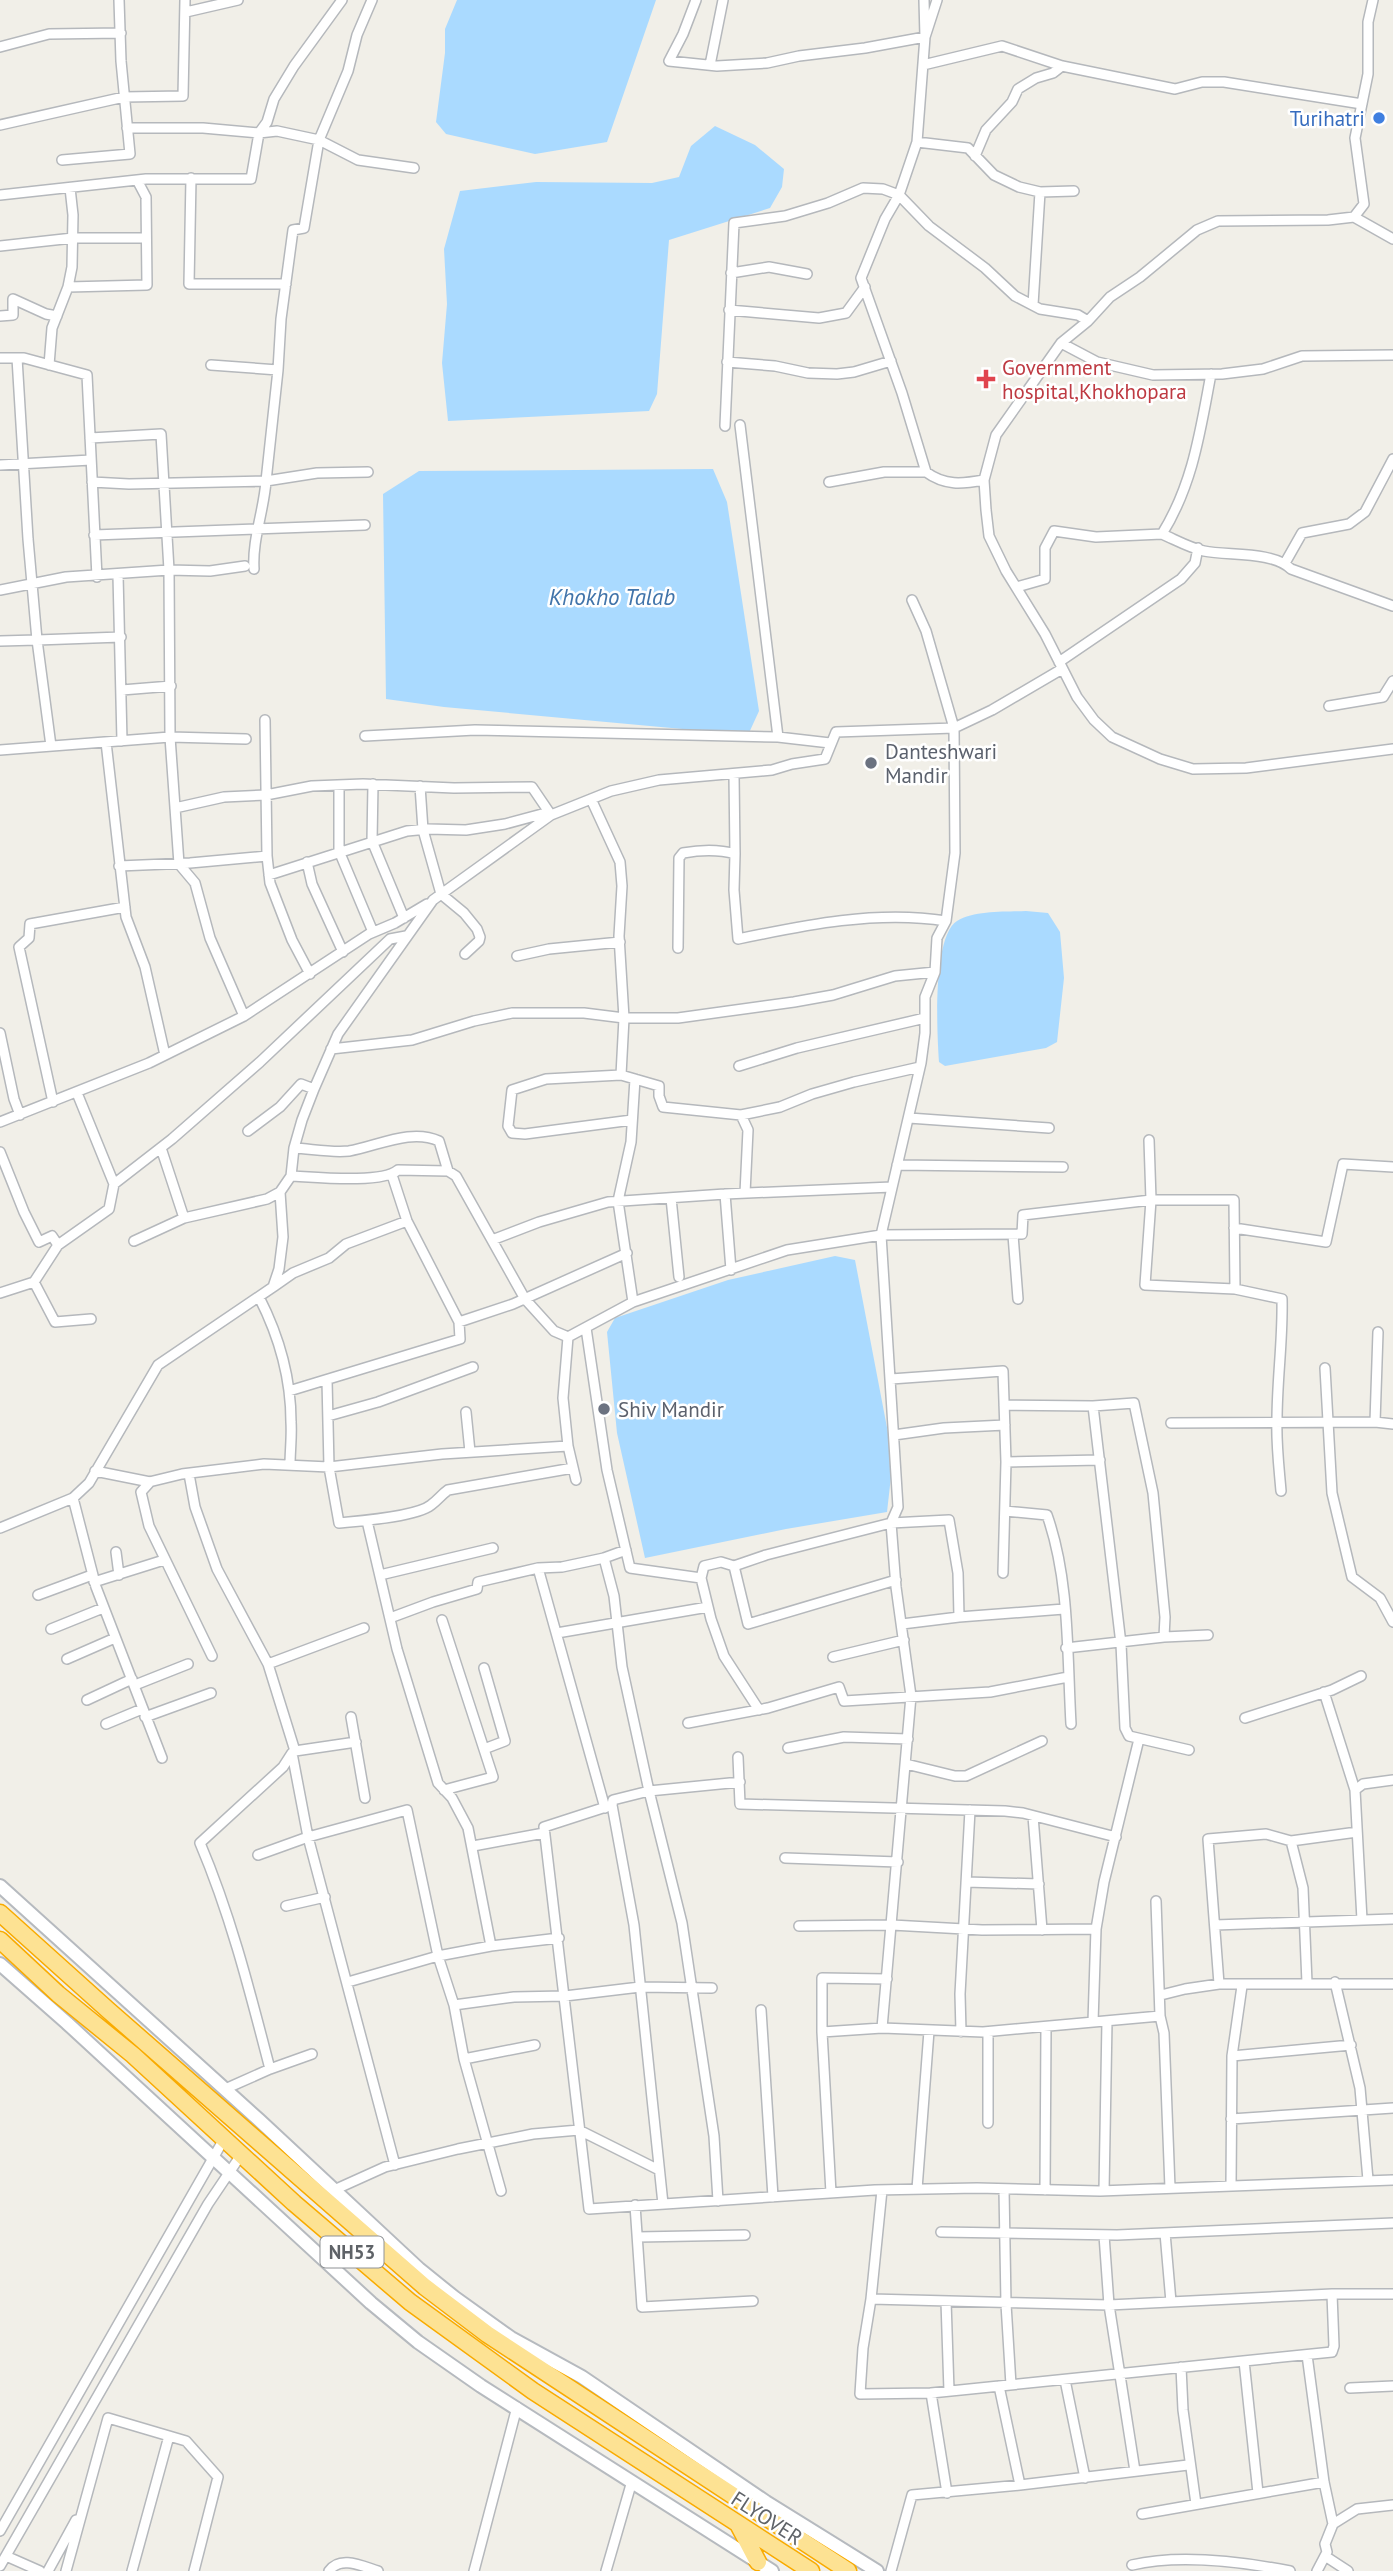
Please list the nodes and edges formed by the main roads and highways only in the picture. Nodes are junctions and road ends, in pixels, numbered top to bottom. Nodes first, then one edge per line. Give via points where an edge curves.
1 (0, 1913) edge
2 (0, 1940) edge
3 (720, 2487) junction
4 (747, 2489) road end
5 (737, 2522) junction
6 (758, 2562) road end
7 (811, 2571) edge
8 (848, 2571) edge

1 - 3 highway, NH53 via 425,2287 487,2334
2 - 5 highway, NH53 via 410,2302 533,2390
3 - 4 highway
3 - 8 highway, FLYOVER / NH53
5 - 6 highway
5 - 7 highway, FLYOVER / NH53

